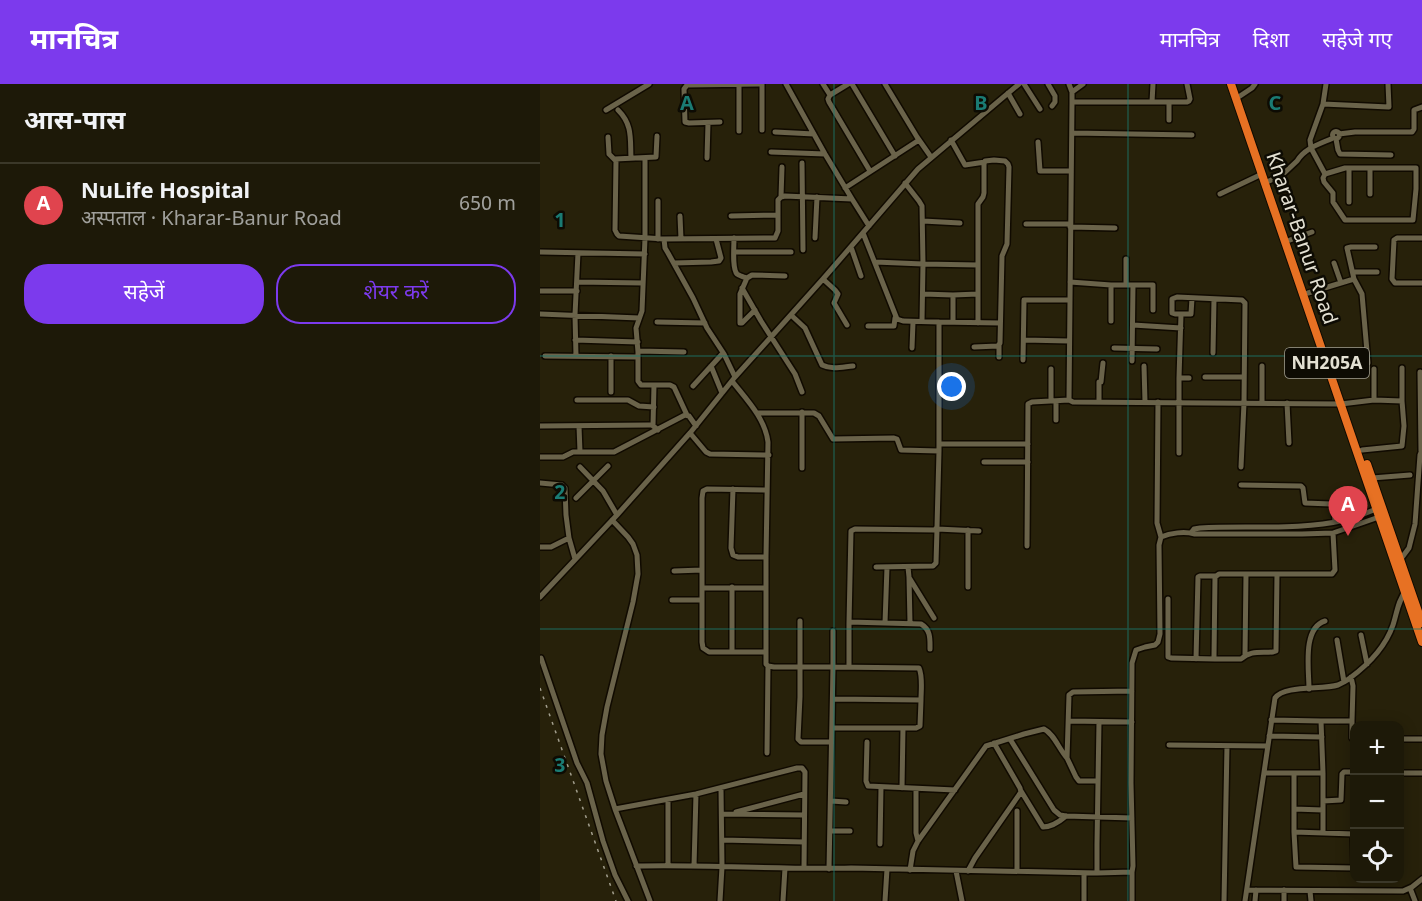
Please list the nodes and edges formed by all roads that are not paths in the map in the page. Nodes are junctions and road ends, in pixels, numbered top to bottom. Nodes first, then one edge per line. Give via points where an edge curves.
1 (649, 84) edge
2 (736, 84) edge
3 (760, 84) edge
4 (786, 84) edge
5 (823, 84) edge
6 (850, 84) edge
7 (885, 84) edge
8 (1019, 84) edge
9 (1024, 84) edge
10 (1048, 84) edge
11 (1070, 84) edge
12 (1083, 84) edge
13 (1153, 84) edge
14 (1187, 84) edge
15 (1233, 84) edge
16 (1255, 84) edge
17 (1326, 84) edge
18 (1388, 84) edge
19 (640, 86) edge
20 (1072, 92) junction
21 (1008, 93) junction
22 (830, 95) junction
23 (1240, 96) junction
24 (1072, 102) junction
25 (1152, 102) junction
26 (1169, 102) junction
27 (1323, 104) junction
28 (1052, 106) dead end
29 (1422, 107) edge
30 (1040, 109) dead end
31 (606, 110) dead end
32 (618, 110) dead end
33 (1020, 114) dead end
34 (1169, 120) dead end
35 (720, 122) dead end
36 (708, 123) junction
37 (739, 130) dead end
38 (762, 130) dead end
39 (775, 132) dead end
40 (1072, 133) junction
41 (814, 134) junction
42 (1192, 135) dead end
43 (608, 136) dead end
44 (657, 136) dead end
45 (1336, 137) junction
46 (919, 140) junction
47 (951, 140) junction
48 (1038, 142) dead end
49 (1313, 148) junction
50 (771, 152) dead end
51 (825, 154) junction
52 (1391, 155) dead end
53 (895, 156) junction
54 (931, 157) junction
55 (631, 158) junction
56 (645, 158) junction
57 (707, 158) dead end
58 (615, 159) junction
59 (1289, 159) dead end
60 (985, 162) junction
61 (802, 163) dead end
62 (1296, 163) junction
63 (782, 167) dead end
64 (1349, 168) junction
65 (1370, 168) junction
66 (1419, 168) edge
67 (870, 171) junction
68 (1071, 171) junction
69 (1262, 174) junction
70 (1325, 174) junction
71 (1269, 181) junction
72 (905, 183) junction
73 (845, 188) junction
74 (1220, 194) dead end
75 (1370, 194) dead end
76 (781, 196) junction
77 (803, 196) junction
78 (817, 197) junction
79 (852, 199) junction
80 (658, 201) dead end
81 (1349, 202) dead end
82 (778, 215) junction
83 (680, 216) dead end
84 (731, 216) dead end
85 (923, 221) junction
86 (960, 223) dead end
87 (1026, 224) dead end
88 (869, 226) junction
89 (1070, 226) junction
90 (1115, 228) dead end
91 (1312, 232) dead end
92 (863, 233) junction
93 (645, 238) junction
94 (734, 238) junction
95 (816, 238) dead end
96 (1422, 238) edge
97 (661, 239) junction
98 (681, 239) junction
99 (716, 239) junction
100 (1290, 240) junction
101 (851, 247) junction
102 (1375, 247) dead end
103 (803, 250) dead end
104 (540, 252) edge
105 (734, 252) junction
106 (791, 252) dead end
107 (579, 253) junction
108 (645, 254) junction
109 (1126, 259) dead end
110 (875, 262) junction
111 (674, 263) junction
112 (1334, 263) dead end
113 (923, 264) junction
114 (978, 265) junction
115 (1377, 272) dead end
116 (1353, 275) junction
117 (785, 276) dead end
118 (861, 276) dead end
119 (747, 278) junction
120 (823, 279) junction
121 (577, 282) junction
122 (1070, 282) junction
123 (644, 283) junction
124 (1341, 283) junction
125 (1422, 283) edge
126 (1111, 285) junction
127 (1129, 285) junction
128 (742, 288) junction
129 (540, 291) edge
130 (577, 291) junction
131 (1308, 293) junction
132 (923, 294) junction
133 (978, 294) junction
134 (953, 295) junction
135 (1192, 298) junction
136 (1214, 299) junction
137 (1069, 300) junction
138 (754, 310) junction
139 (1153, 310) dead end
140 (540, 314) edge
141 (1181, 314) junction
142 (575, 315) junction
143 (791, 315) junction
144 (639, 318) junction
145 (896, 318) junction
146 (922, 321) junction
147 (1111, 321) dead end
148 (657, 322) dead end
149 (705, 322) junction
150 (913, 322) junction
151 (939, 322) junction
152 (953, 322) junction
153 (978, 323) junction
154 (1000, 323) junction
155 (1133, 325) junction
156 (847, 326) dead end
157 (868, 327) dead end
158 (1181, 328) junction
159 (771, 338) junction
160 (575, 340) junction
161 (1024, 340) junction
162 (1069, 341) junction
163 (638, 342) junction
164 (999, 345) junction
165 (974, 347) dead end
166 (912, 348) dead end
167 (1113, 348) dead end
168 (1132, 348) junction
169 (1157, 349) dead end
170 (684, 352) dead end
171 (723, 353) junction
172 (1213, 353) dead end
173 (638, 354) junction
174 (545, 356) dead end
175 (576, 356) junction
176 (611, 356) junction
177 (999, 357) dead end
178 (1023, 360) dead end
179 (1132, 361) dead end
180 (1102, 363) dead end
181 (1368, 363) dead end
182 (711, 366) junction
183 (853, 366) dead end
184 (1144, 366) dead end
185 (1262, 366) dead end
186 (1402, 368) dead end
187 (1051, 369) dead end
188 (1374, 369) dead end
189 (1420, 372) dead end
190 (1205, 377) dead end
191 (1244, 377) junction
192 (1179, 378) junction
193 (1190, 378) dead end
194 (734, 379) junction
195 (654, 385) junction
196 (693, 386) dead end
197 (611, 392) dead end
198 (802, 392) dead end
199 (722, 393) junction
200 (577, 400) dead end
201 (1069, 400) junction
202 (1374, 400) junction
203 (1053, 401) junction
204 (1402, 401) junction
205 (1099, 402) junction
206 (1145, 402) junction
207 (1158, 402) junction
208 (1179, 403) junction
209 (1244, 403) junction
210 (1262, 403) junction
211 (1287, 403) junction
212 (1344, 404) junction
213 (654, 407) junction
214 (802, 412) junction
215 (757, 413) junction
216 (687, 415) junction
217 (1056, 420) dead end
218 (540, 426) edge
219 (579, 426) junction
220 (696, 426) junction
221 (656, 428) junction
222 (690, 433) junction
223 (1289, 443) dead end
224 (1028, 444) junction
225 (939, 448) junction
226 (1362, 450) junction
227 (1421, 451) edge
228 (580, 452) junction
229 (1179, 453) dead end
230 (769, 455) junction
231 (540, 457) edge
232 (984, 462) dead end
233 (1028, 462) junction
234 (608, 466) dead end
235 (580, 467) dead end
236 (1241, 467) dead end
237 (802, 468) dead end
238 (1421, 474) edge
239 (1410, 475) dead end
240 (1372, 478) junction
241 (593, 480) junction
242 (540, 483) edge
243 (1241, 485) dead end
244 (733, 489) junction
245 (767, 490) junction
246 (1420, 497) edge
247 (576, 498) dead end
248 (617, 514) junction
249 (1381, 518) junction
250 (612, 520) junction
251 (1335, 522) junction
252 (937, 529) junction
253 (968, 530) junction
254 (979, 531) dead end
255 (1191, 533) junction
256 (1333, 533) junction
257 (1161, 537) junction
258 (568, 538) junction
259 (1027, 546) dead end
260 (540, 547) edge
261 (765, 557) junction
262 (575, 560) junction
263 (1400, 560) junction
264 (876, 567) dead end
265 (887, 567) junction
266 (908, 567) junction
267 (702, 570) junction
268 (674, 571) dead end
269 (1246, 574) junction
270 (1277, 574) junction
271 (1215, 576) junction
272 (909, 577) junction
273 (732, 587) junction
274 (968, 587) dead end
275 (702, 588) junction
276 (766, 588) junction
277 (1408, 590) junction
278 (540, 597) edge
279 (1168, 599) dead end
280 (672, 600) dead end
281 (702, 600) junction
282 (934, 618) dead end
283 (800, 621) dead end
284 (1325, 621) dead end
285 (849, 622) junction
286 (885, 623) junction
287 (910, 623) junction
288 (1422, 623) edge
289 (833, 631) dead end
290 (1361, 634) dead end
291 (1337, 640) dead end
292 (1422, 642) edge
293 (930, 649) dead end
294 (732, 652) junction
295 (765, 652) junction
296 (1245, 655) junction
297 (540, 658) edge
298 (1196, 658) junction
299 (1215, 659) junction
300 (1367, 664) junction
301 (768, 666) junction
302 (833, 667) junction
303 (849, 667) junction
304 (800, 668) junction
305 (1351, 677) junction
306 (1344, 682) junction
307 (1310, 689) junction
308 (1132, 692) junction
309 (833, 699) junction
310 (921, 700) junction
311 (1272, 720) junction
312 (1069, 721) junction
313 (1292, 721) junction
314 (1350, 721) edge
315 (1352, 721) edge
316 (1099, 722) junction
317 (1132, 722) junction
318 (1321, 722) junction
319 (832, 728) junction
320 (903, 728) junction
321 (1269, 736) junction
322 (1293, 736) junction
323 (1322, 737) junction
324 (1010, 739) junction
325 (1404, 739) edge
326 (1422, 739) edge
327 (831, 742) junction
328 (867, 742) dead end
329 (994, 743) junction
330 (1169, 745) dead end
331 (1227, 746) junction
332 (1268, 746) junction
333 (767, 753) dead end
334 (1067, 758) junction
335 (1350, 772) edge
336 (1404, 772) edge
337 (1264, 773) junction
338 (1294, 773) junction
339 (1323, 773) junction
340 (1422, 773) edge
341 (1098, 781) junction
342 (721, 788) junction
343 (881, 788) junction
344 (902, 788) junction
345 (916, 789) junction
346 (955, 789) junction
347 (1021, 791) junction
348 (696, 794) junction
349 (804, 794) junction
350 (668, 800) junction
351 (831, 801) junction
352 (1323, 801) junction
353 (846, 802) dead end
354 (615, 809) junction
355 (1294, 809) junction
356 (1323, 810) junction
357 (1017, 811) dead end
358 (722, 814) junction
359 (729, 814) junction
360 (804, 814) junction
361 (1066, 816) junction
362 (1097, 818) junction
363 (1132, 818) junction
364 (830, 831) junction
365 (850, 831) dead end
366 (1294, 832) junction
367 (1323, 833) junction
368 (1350, 834) edge
369 (722, 840) junction
370 (918, 841) junction
371 (804, 842) junction
372 (880, 844) dead end
373 (668, 865) junction
374 (636, 866) junction
375 (694, 866) junction
376 (722, 867) junction
377 (785, 868) junction
378 (804, 868) junction
379 (1350, 868) edge
380 (829, 869) junction
381 (887, 869) junction
382 (910, 870) junction
383 (956, 871) junction
384 (968, 871) junction
385 (1017, 871) junction
386 (1132, 872) junction
387 (1084, 873) junction
388 (1097, 873) junction
389 (1422, 879) edge
390 (1410, 888) junction
391 (1247, 890) junction
392 (1256, 890) junction
393 (1284, 890) junction
394 (1310, 891) junction
395 (628, 901) edge
396 (650, 901) edge
397 (720, 901) edge
398 (783, 901) edge
399 (885, 901) edge
400 (962, 901) edge
401 (1084, 901) edge
402 (1132, 901) edge
403 (1224, 901) edge
404 (1245, 901) edge
405 (1255, 901) edge
406 (1284, 901) edge
407 (1311, 901) edge
408 (1415, 901) edge

1 - 19 street
2 - 3 street
2 - 36 street via 685,87 685,122
2 - 37 street
3 - 38 street
4 - 41 street
5 - 22 street
6 - 22 street
6 - 53 street
7 - 46 street
8 - 21 street
9 - 30 street
10 - 28 street via 1055,96
11 - 20 street
12 - 20 street
13 - 25 street
14 - 26 street via 1189,101
15 - 23 highway, NH205A
15 - 69 highway, Kharar-Banur Road / NH205A
16 - 23 street
17 - 27 street
18 - 27 street via 1389,107
19 - 31 street
20 - 24 street
21 - 33 street
21 - 47 street
22 - 67 street via 829,102
23 - 71 highway, NH205A
24 - 25 street
24 - 40 street
25 - 26 street
26 - 34 street
27 - 49 street via 1310,138
29 - 45 street via 1414,110 1412,132 1355,132
32 - 55 street via 628,123
35 - 36 street
36 - 57 street
39 - 41 street
40 - 42 street
40 - 68 street
41 - 51 street
43 - 58 street via 609,154
44 - 56 street via 656,157
45 - 49 street
45 - 52 street via 1341,154
46 - 53 street
46 - 54 street
47 - 54 street
47 - 60 street via 965,165
48 - 68 street via 1040,171
49 - 62 street
49 - 70 street
50 - 51 street
51 - 73 street
53 - 67 street
54 - 72 street
55 - 56 street
55 - 58 street
56 - 93 street
58 - 93 street via 615,232
59 - 62 street
60 - 114 street via 984,193 978,204
60 - 154 street via 998,160 1008,164 1007,244 1002,256
61 - 77 street
62 - 71 street
63 - 76 street
64 - 65 street
64 - 70 street
64 - 81 street
65 - 66 street
65 - 75 street
66 - 70 street via 1415,217 1411,221 1345,220 1324,182
67 - 73 street
68 - 89 street
69 - 74 street
69 - 212 highway, Kharar-Banur Road / NH205A
71 - 100 highway, NH205A
72 - 85 street via 921,203
72 - 88 street
73 - 79 street
76 - 77 street
76 - 82 street
77 - 78 street
77 - 103 street
78 - 79 street
78 - 95 street
79 - 88 street
80 - 97 street
82 - 84 street
82 - 94 street via 775,238
83 - 98 street
85 - 86 street
85 - 113 street
87 - 89 street
88 - 92 street
89 - 90 street
89 - 122 street
91 - 100 street
92 - 101 street
92 - 110 street
93 - 97 street
93 - 108 street
94 - 99 street
94 - 105 street
96 - 125 street via 1394,240 1392,272 1394,282
97 - 98 street
97 - 111 street
98 - 99 street
99 - 111 street via 719,261
100 - 131 highway, NH205A
101 - 118 street
101 - 120 street
102 - 116 street via 1347,248
104 - 107 street
105 - 106 street
105 - 119 street via 736,272
107 - 108 street
107 - 121 street
108 - 123 street
109 - 127 street
110 - 113 street
110 - 145 street
111 - 149 street
112 - 124 street
113 - 114 street
113 - 132 street
114 - 133 street
115 - 116 street
116 - 124 street
116 - 181 street via 1362,294
117 - 119 street
119 - 128 street
120 - 143 street
120 - 156 street via 837,292 834,303
121 - 123 street
121 - 130 street
122 - 126 street
122 - 137 street
123 - 144 street
124 - 131 street
126 - 127 street
126 - 147 street
127 - 139 street via 1153,285
127 - 155 street
128 - 138 street
128 - 138 street via 740,323
129 - 130 street
130 - 142 street
131 - 212 highway, NH205A
132 - 134 street
132 - 146 street
133 - 134 street
133 - 153 street
134 - 152 street
135 - 136 street
135 - 141 street via 1191,314
135 - 141 street via 1172,298 1173,313
136 - 172 street
136 - 191 street via 1244,302
137 - 161 street via 1024,300
137 - 162 street
138 - 159 street
140 - 142 street
141 - 158 street
142 - 144 street
142 - 160 street
143 - 159 street
143 - 183 street via 805,328 825,367
144 - 163 street
145 - 150 street
145 - 157 street via 894,326
146 - 150 street
146 - 151 street
148 - 149 street
149 - 171 street
150 - 166 street
151 - 152 street
151 - 225 street
152 - 153 street
153 - 154 street
154 - 164 street
155 - 158 street
155 - 168 street
158 - 192 street
159 - 194 street
159 - 198 street
160 - 163 street
160 - 175 street
161 - 162 street
161 - 178 street
162 - 201 street
163 - 173 street
164 - 165 street
164 - 177 street
167 - 168 street
168 - 169 street
168 - 179 street
170 - 173 street
171 - 182 street
171 - 194 street
173 - 176 street
173 - 195 street via 638,383
174 - 175 street
175 - 176 street
176 - 197 street
180 - 205 street
182 - 196 street
182 - 199 street
184 - 206 street
185 - 210 street
186 - 204 street
187 - 203 street
188 - 202 street
189 - 227 street
190 - 191 street
191 - 209 street
192 - 193 street
192 - 208 street
194 - 199 street
194 - 215 street
195 - 213 street
195 - 216 street via 674,387
199 - 220 street
200 - 213 street via 628,400
201 - 203 street
201 - 205 street
202 - 204 street
202 - 212 street
203 - 217 street
203 - 224 street via 1029,403
204 - 226 street via 1402,446
205 - 206 street
206 - 207 street
207 - 208 street
207 - 257 street via 1157,523
208 - 209 street
208 - 229 street
209 - 210 street
209 - 236 street
210 - 211 street
211 - 212 street
211 - 223 street
212 - 226 highway, NH205A
212 - 249 highway, Kharar-Banur Road / NH205A
213 - 221 street
214 - 215 street
214 - 225 street via 818,415 833,439 894,438 901,450
214 - 237 street
215 - 230 street via 767,434
216 - 220 street
216 - 221 street
218 - 219 street
219 - 221 street
219 - 228 street
220 - 222 street
221 - 228 street via 616,452
222 - 230 street via 710,454
222 - 248 street
224 - 225 street
224 - 233 street
225 - 252 street
226 - 240 highway, NH205A
227 - 238 street
228 - 231 street
230 - 245 street
232 - 233 street
233 - 259 street
234 - 241 street
235 - 241 street
238 - 246 street
239 - 240 street
240 - 249 highway, NH205A
241 - 247 street
241 - 248 street
242 - 258 street via 565,488
243 - 251 street via 1301,486 1305,503 1334,506
244 - 245 street
244 - 261 street via 733,555
244 - 267 street via 707,489 702,494
245 - 261 street
246 - 263 street via 1410,548
248 - 250 street
249 - 251 street
249 - 256 street
249 - 263 highway, NH205A
249 - 277 highway, Kharar-Banur Road / NH205A
250 - 262 street
250 - 354 street via 633,544 638,566 601,743 603,769
251 - 255 street via 1200,528
252 - 253 street
252 - 266 street via 936,563
252 - 285 street via 851,531
253 - 254 street
253 - 274 street
255 - 256 street
255 - 257 street
256 - 270 street via 1334,573
257 - 308 street via 1160,634 1155,645 1136,650
258 - 260 street via 550,547
258 - 262 street
261 - 276 street
262 - 278 street
263 - 277 highway, NH205A
264 - 265 street
265 - 266 street
265 - 286 street
266 - 272 street
267 - 268 street
267 - 275 street
269 - 270 street
269 - 271 street
269 - 296 street
270 - 296 street via 1276,651
271 - 298 street via 1198,577
271 - 299 street
272 - 282 street
272 - 287 street
273 - 275 street
273 - 276 street
273 - 294 street
275 - 281 street
276 - 295 street
277 - 288 highway, NH205A
277 - 292 highway, Kharar-Banur Road / NH205A
277 - 300 street via 1385,644
279 - 298 street via 1168,657
280 - 281 street
281 - 294 street via 703,648 709,652
283 - 304 street
284 - 307 street via 1315,626 1310,638
285 - 286 street
285 - 303 street
286 - 287 street
287 - 293 street via 926,627
289 - 302 street
290 - 300 street
291 - 306 street
294 - 295 street
295 - 301 street
296 - 299 street via 1241,659
297 - 395 street via 587,783 615,875
298 - 299 street
300 - 305 street
301 - 304 street
301 - 333 street
302 - 303 street
302 - 304 street
302 - 309 street
303 - 310 street via 919,668
304 - 327 street via 799,740
305 - 306 street
305 - 315 street
306 - 307 street
307 - 311 street via 1278,694
308 - 312 street via 1072,692
308 - 317 street
309 - 310 street
309 - 319 street
310 - 320 street via 920,726
311 - 313 street
311 - 321 street
312 - 316 street
312 - 334 street
313 - 318 street
313 - 322 street
314 - 318 street
316 - 317 street
316 - 341 street
317 - 363 street
318 - 323 street
319 - 320 street
319 - 327 street
320 - 344 street
321 - 322 street
321 - 332 street
322 - 323 street
323 - 339 street
324 - 329 street
324 - 334 street via 1046,729
324 - 361 street via 1054,810
325 - 326 street
327 - 351 street
328 - 343 street via 867,784
329 - 346 street via 986,746
329 - 347 street
330 - 331 street
331 - 332 street
331 - 403 street
332 - 337 street
334 - 341 street via 1078,780
335 - 352 street via 1342,774 1341,800
336 - 340 street
337 - 338 street
337 - 391 street
338 - 339 street
338 - 355 street
339 - 352 street
341 - 362 street
342 - 348 street
342 - 349 street via 800,768 805,772
342 - 358 street
343 - 344 street
343 - 372 street
344 - 345 street
345 - 346 street
345 - 370 street
346 - 370 street
347 - 361 street via 1042,827
347 - 384 street
348 - 350 street
348 - 375 street
349 - 359 street
349 - 360 street
350 - 354 street
350 - 373 street
351 - 353 street
351 - 364 street
352 - 356 street
354 - 374 street
355 - 356 street
355 - 366 street
356 - 367 street
357 - 385 street
358 - 359 street
358 - 369 street
359 - 360 street
360 - 371 street
361 - 362 street
362 - 363 street
362 - 388 street
363 - 386 street
364 - 365 street
364 - 380 street
366 - 367 street
366 - 379 street via 1295,866
367 - 368 street
369 - 371 street
369 - 376 street
370 - 382 street
371 - 378 street
373 - 374 street
373 - 375 street
374 - 396 street
375 - 376 street
376 - 377 street
376 - 397 street
377 - 378 street
377 - 398 street
378 - 380 street
380 - 381 street
381 - 382 street
381 - 399 street
382 - 383 street
383 - 384 street
383 - 400 street
384 - 385 street
385 - 387 street
386 - 388 street
386 - 402 street
387 - 388 street
387 - 401 street
389 - 390 street
390 - 394 street
390 - 408 street
391 - 392 street
391 - 404 street
392 - 393 street
392 - 405 street
393 - 394 street
393 - 406 street
394 - 407 street

